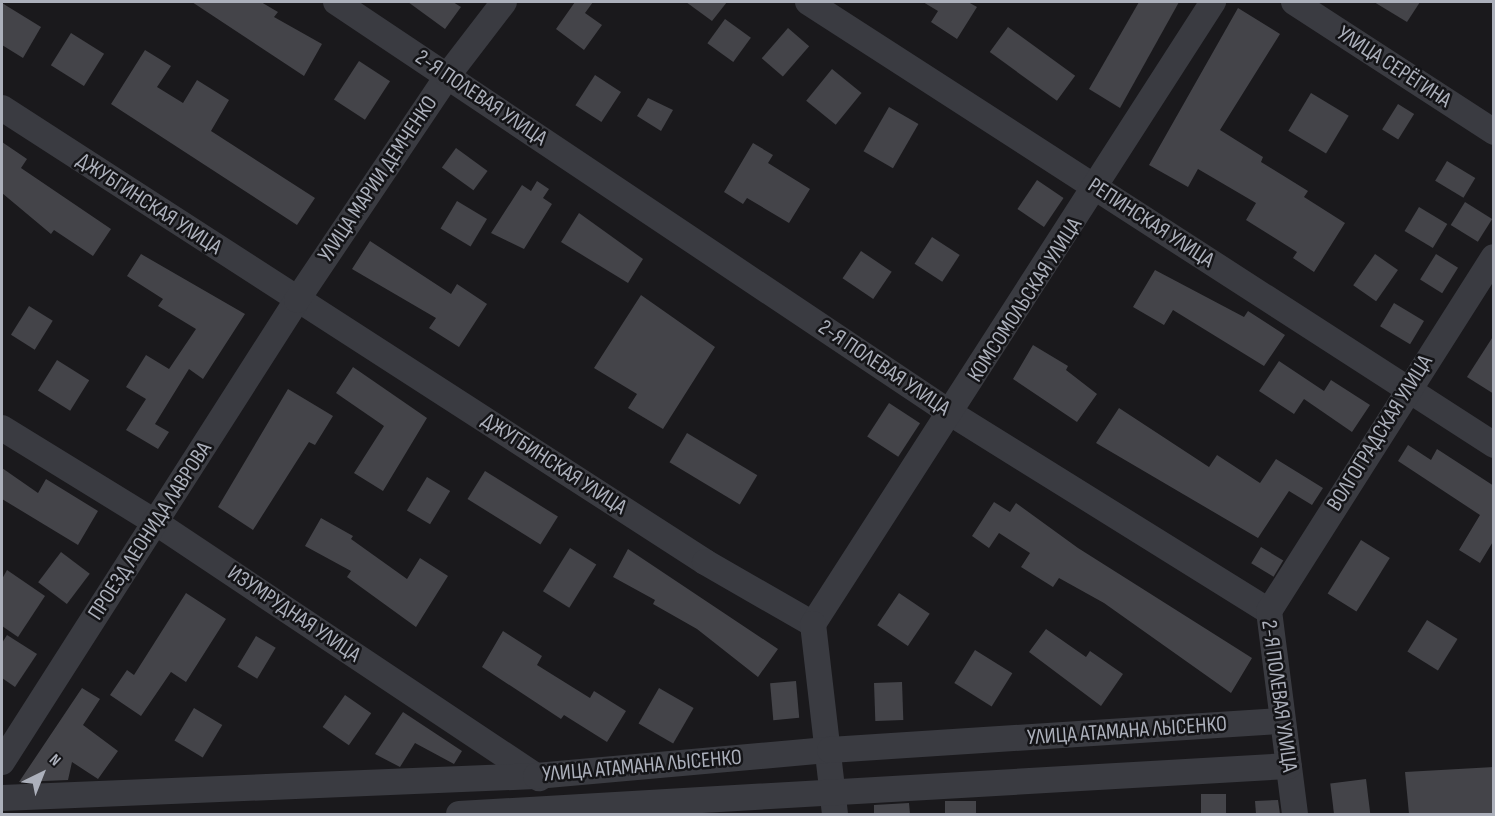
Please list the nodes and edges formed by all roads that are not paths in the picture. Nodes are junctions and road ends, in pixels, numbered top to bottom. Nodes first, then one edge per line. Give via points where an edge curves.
1 (336, 2) edge
2 (504, 2) edge
3 (808, 2) edge
4 (1213, 2) edge
5 (1294, 2) edge
6 (448, 75) junction
7 (2, 108) edge
8 (1494, 132) edge
9 (1097, 188) junction
10 (1494, 257) edge
11 (297, 300) junction
12 (1406, 389) junction
13 (952, 414) junction
14 (2, 428) edge
15 (1494, 444) edge
16 (155, 522) junction
17 (1269, 611) junction
18 (813, 624) junction
19 (1282, 721) junction
20 (5, 750) edge
21 (830, 750) junction
22 (1289, 766) junction
23 (536, 776) junction
24 (2, 798) edge
25 (834, 803) edge
26 (582, 807) junction
27 (459, 814) edge
28 (1295, 814) edge

1 - 6 street, 2-Я ПОЛЕВАЯ УЛИЦА
2 - 6 street, УЛИЦА МАРИИ ДЕМЧЕНКО
3 - 9 street, РЕПИНСКАЯ УЛИЦА
4 - 9 street, КОМСОМОЛЬСКАЯ УЛИЦА
5 - 8 street, УЛИЦА СЕРЁГИНА
6 - 11 street, УЛИЦА МАРИИ ДЕМЧЕНКО
6 - 13 street, 2-Я ПОЛЕВАЯ УЛИЦА
7 - 11 street, ДЖУБГИНСКАЯ УЛИЦА
9 - 12 street, РЕПИНСКАЯ УЛИЦА
9 - 13 street, КОМСОМОЛЬСКАЯ УЛИЦА
10 - 12 street, ВОЛГОГРАДСКАЯ УЛИЦА
11 - 16 street, ПРОЕЗД ЛЕОНИДА ЛАВРОВА
11 - 18 street, ДЖУГБИНСКАЯ УЛИЦА via 705,562
12 - 15 street, РЕПИНСКАЯ УЛИЦА
12 - 17 street, ВОЛГОГРАДСКАЯ УЛИЦА
13 - 17 street, 2-Я ПОЛЕВАЯ УЛИЦА
13 - 18 street, КОМСОМОЛЬСКАЯ УЛИЦА
14 - 16 street, ИЗУМРУДНАЯ УЛИЦА
16 - 20 street, ПРОЕЗД ЛЕОНИДА ЛАВРОВА
16 - 23 street, ИЗУМРУДНАЯ УЛИЦА
17 - 19 street, 2-Я ПОЛЕВАЯ УЛИЦА
18 - 21 street
19 - 21 street, УЛИЦА АТАМАНА ЛЫСЕНКО
19 - 22 street, 2-Я ПОЛЕВАЯ УЛИЦА
21 - 23 street, УЛИЦА АТАМАНА ЛЫСЕНКО
21 - 25 street
22 - 25 street
22 - 28 street, 2-Я ПОЛЕВАЯ УЛИЦА
23 - 24 street, УЛИЦА АТАМАНА ЛЫСЕНКО
23 - 26 street, ИЗУМРУДНАЯ УЛИЦА
25 - 26 street
26 - 27 street

